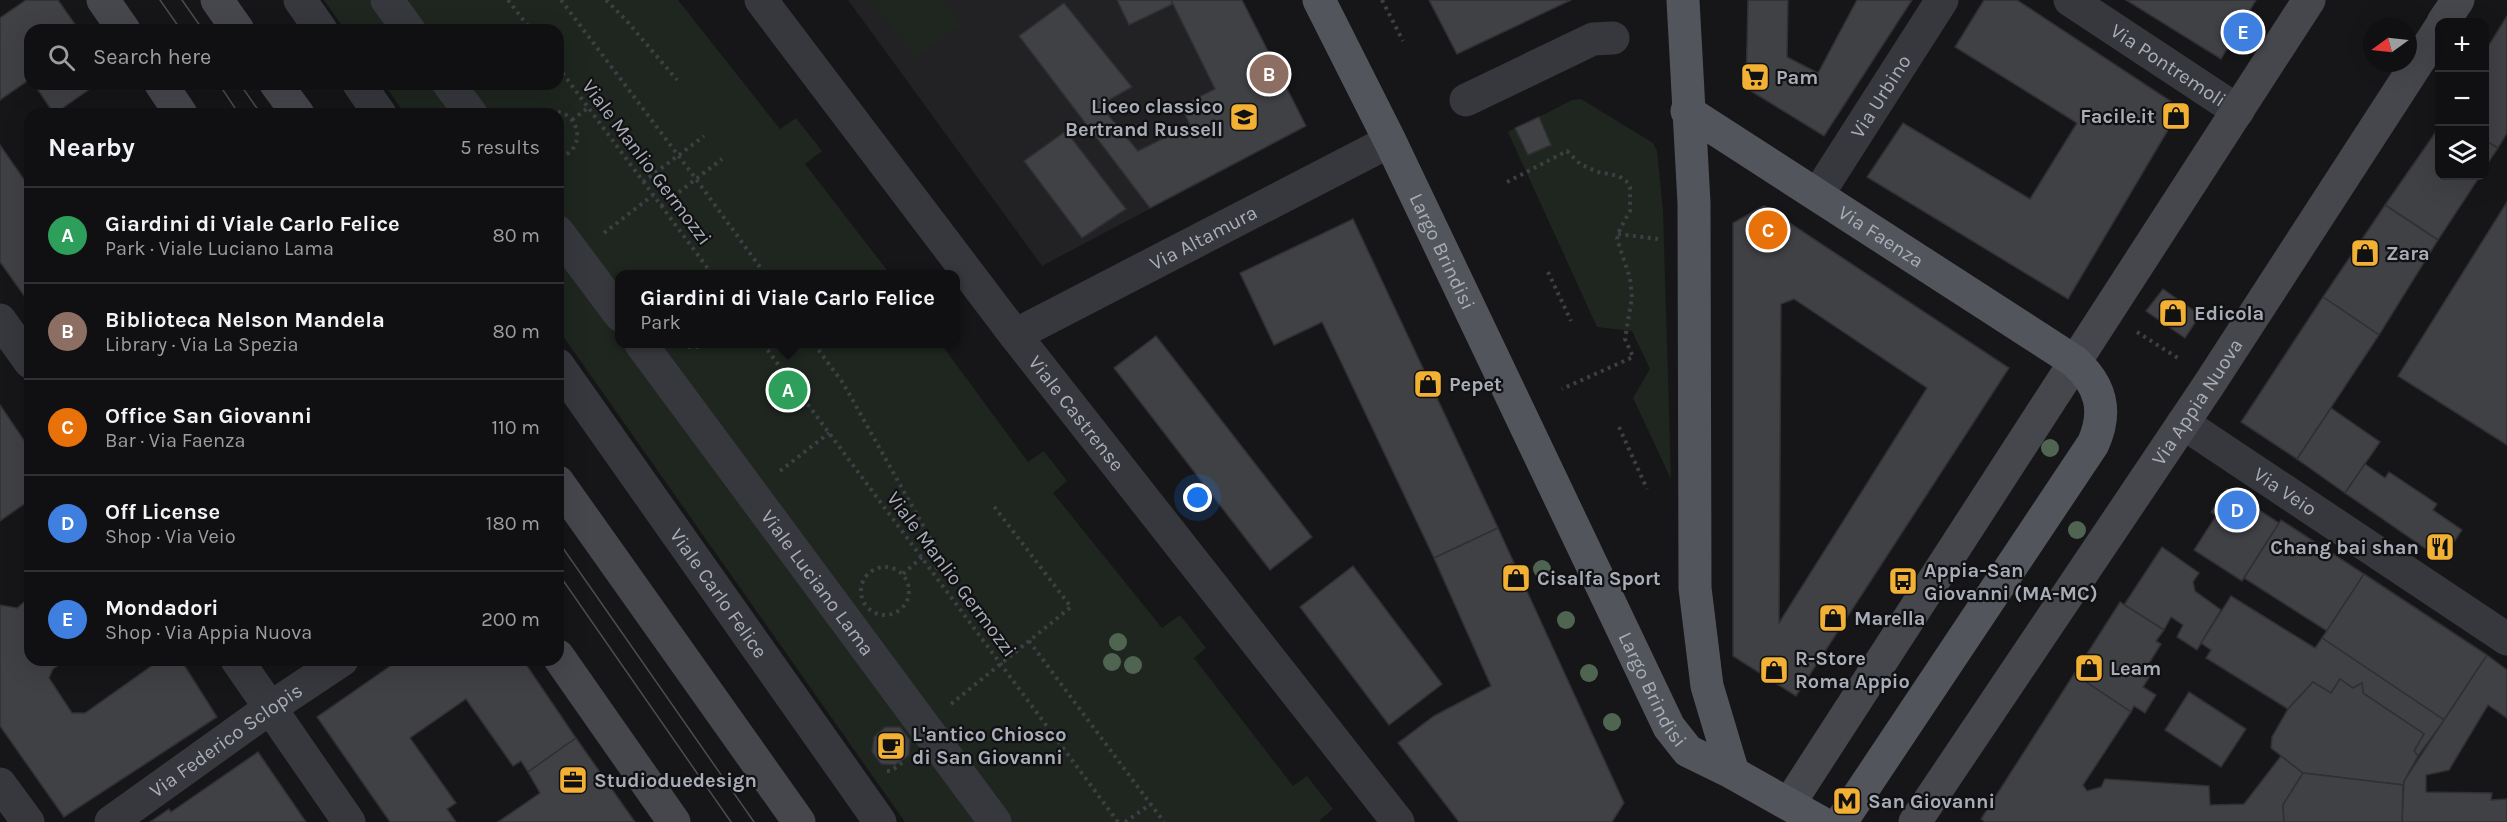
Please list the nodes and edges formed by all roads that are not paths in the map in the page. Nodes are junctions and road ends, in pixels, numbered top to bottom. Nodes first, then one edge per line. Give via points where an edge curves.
1 (103, 0) edge
2 (217, 0) edge
3 (300, 0) edge
4 (387, 0) edge
5 (761, 0) edge
6 (1319, 0) edge
7 (1683, 0) edge
8 (1942, 0) edge
9 (2070, 0) edge
10 (2309, 0) edge
11 (2458, 0) edge
12 (2446, 18) edge
13 (120, 24) edge
14 (234, 24) edge
15 (317, 24) edge
16 (405, 24) edge
17 (2435, 34) edge
18 (1613, 38) dead end
19 (165, 90) edge
20 (280, 90) edge
21 (363, 90) edge
22 (453, 90) edge
23 (1466, 100) dead end
24 (177, 108) edge
25 (294, 108) edge
26 (376, 108) edge
27 (467, 108) edge
28 (1688, 111) junction
29 (2238, 111) junction
30 (1390, 141) junction
31 (1818, 194) junction
32 (564, 240) edge
33 (615, 308) edge
34 (0, 320) edge
35 (1015, 335) junction
36 (644, 348) edge
37 (24, 354) edge
38 (2074, 361) junction
39 (564, 373) edge
40 (2183, 423) junction
41 (564, 490) edge
42 (2507, 639) edge
43 (564, 665) edge
44 (241, 666) edge
45 (333, 666) edge
46 (270, 708) junction
47 (1733, 773) junction
48 (0, 783) edge
49 (1783, 813) edge
50 (27, 822) edge
51 (111, 822) edge
52 (349, 822) edge
53 (674, 822) edge
54 (799, 822) edge
55 (880, 822) edge
56 (995, 822) edge
57 (1398, 822) edge
58 (1820, 822) edge
59 (1841, 822) edge
60 (1915, 822) edge

1 - 13 main road
2 - 14 main road
3 - 15 street
4 - 16 street
5 - 35 street, Viale Castrense
6 - 30 main road, Largo Brindisi
7 - 28 main road, Largo Brindisi
8 - 31 street, Via Urbino
9 - 29 street, Via Pontremoli
10 - 29 main road
11 - 12 main road
17 - 40 main road, Via Appia Nuova
18 - 23 street via 1593,39
19 - 24 main road
20 - 25 main road
21 - 26 street
22 - 27 street
28 - 31 main road, Via Faenza
28 - 47 main road, Largo Brindisi via 1694,203 1695,588 1707,686
29 - 38 main road
30 - 35 street, Via Altamura
30 - 47 main road, Largo Brindisi via 1656,704 1688,751
31 - 38 main road, Via Faenza
32 - 33 street
34 - 37 street
35 - 57 street, Viale Castrense
36 - 56 street, Viale Luciano Lama
38 - 49 main road
38 - 59 main road via 2091,377 2098,393 2100,420 2093,444
39 - 55 street, Viale Carlo Felice
40 - 42 street, Via Veio
40 - 60 main road, Via Appia Nuova
41 - 54 main road
43 - 53 main road
44 - 46 street
45 - 46 street, Via Federico Sclopis
46 - 51 street, Via Federico Sclopis
46 - 52 street
47 - 49 main road
48 - 50 street
49 - 58 main road

